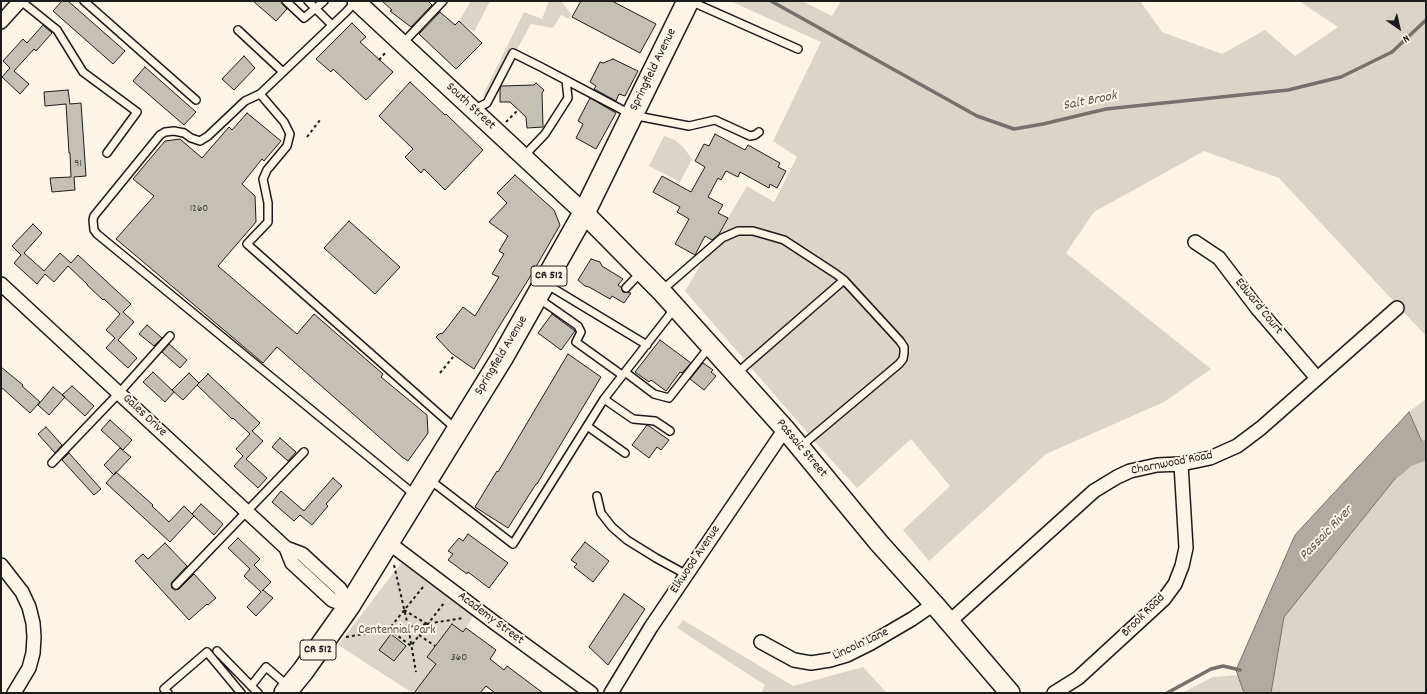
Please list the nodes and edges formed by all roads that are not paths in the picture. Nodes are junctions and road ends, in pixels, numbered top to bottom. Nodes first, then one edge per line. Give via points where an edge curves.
1 (21, 1) edge
2 (84, 1) edge
3 (286, 1) edge
4 (308, 1) edge
5 (324, 1) edge
6 (356, 1) edge
7 (443, 1) edge
8 (689, 1) edge
9 (316, 8) junction
10 (1, 22) edge
11 (332, 25) junction
12 (238, 30) dead end
13 (402, 44) junction
14 (798, 49) dead end
15 (282, 71) junction
16 (566, 80) junction
17 (260, 94) junction
18 (196, 100) dead end
19 (473, 110) junction
20 (632, 115) junction
21 (760, 132) dead end
22 (107, 153) dead end
23 (523, 157) junction
24 (584, 213) junction
25 (1195, 242) dead end
26 (844, 280) junction
27 (1, 284) edge
28 (541, 290) junction
29 (661, 291) junction
30 (676, 308) junction
31 (1397, 308) dead end
32 (170, 336) dead end
33 (647, 344) junction
34 (710, 346) junction
35 (624, 373) junction
36 (736, 374) junction
37 (1317, 378) junction
38 (120, 393) junction
39 (604, 399) junction
40 (586, 426) junction
41 (785, 429) junction
42 (457, 430) junction
43 (670, 431) dead end
44 (800, 447) junction
45 (304, 452) dead end
46 (625, 452) dead end
47 (52, 463) dead end
48 (1181, 464) junction
49 (428, 479) junction
50 (597, 496) dead end
51 (417, 497) junction
52 (248, 512) junction
53 (389, 543) junction
54 (1, 565) edge
55 (687, 575) junction
56 (176, 585) dead end
57 (934, 604) junction
58 (349, 606) junction
59 (949, 622) junction
60 (761, 642) dead end
61 (217, 651) dead end
62 (251, 686) junction
63 (288, 690) edge
64 (14, 693) edge
65 (168, 693) edge
66 (241, 693) edge
67 (258, 693) edge
68 (591, 693) edge
69 (610, 693) edge
70 (1010, 693) edge
71 (1054, 693) edge

1 - 10 street
1 - 22 lane via 57,30 83,72 137,112
2 - 18 lane
3 - 9 lane via 304,18
4 - 9 lane
5 - 9 lane
6 - 11 lane
6 - 13 street, South Street
7 - 13 lane
8 - 14 lane
8 - 20 main road, Springfield Avenue / CR 512
9 - 11 lane
11 - 15 lane
12 - 15 lane
13 - 19 street, South Street
15 - 17 lane
16 - 19 lane via 513,53 487,103
16 - 20 lane
16 - 23 lane via 568,98 545,134
17 - 42 lane via 284,122 290,139 263,179 268,203 268,222 248,244
17 - 51 lane via 245,101 200,141 184,132 165,132 160,135 94,216 93,225 97,234
19 - 23 street, South Street
20 - 21 lane via 689,126 715,120 750,136
20 - 24 main road, Springfield Avenue / CR 512
23 - 24 street, South Street
24 - 28 main road, Springfield Avenue / CR 512
24 - 29 main road, Passaic Street via 630,284
25 - 37 street, Edward Court via 1219,258 1257,308
26 - 29 lane via 784,240 753,231 738,231 722,238
26 - 36 lane
26 - 44 lane via 900,341 904,347 904,359
27 - 38 street, Gales Drive
28 - 33 lane
28 - 35 lane via 578,326 581,332 576,342
28 - 42 main road, Springfield Avenue / CR 512
29 - 30 main road, Passaic Street
30 - 33 lane
30 - 34 main road, Passaic Street
31 - 37 street, Charnwood Road
32 - 38 lane
33 - 35 lane
34 - 35 lane via 669,398 654,394
34 - 36 main road, Passaic Street
35 - 39 lane
36 - 41 main road, Passaic Street
37 - 48 street, Charnwood Road via 1237,446 1210,458
38 - 47 lane
38 - 52 street, Gales Drive
39 - 40 lane
39 - 43 lane via 633,419 655,421
40 - 46 lane
40 - 49 lane via 513,544
41 - 44 main road, Passaic Street
41 - 55 street, Elkwood Avenue
42 - 49 main road, Springfield Avenue / CR 512
44 - 57 main road, Passaic Street via 879,543
45 - 52 lane
48 - 59 street, Charnwood Road via 1143,467 1105,483
48 - 71 street, Brook Road via 1186,548 1175,584 1154,609 1078,678
49 - 51 main road, Springfield Avenue / CR 512
50 - 55 lane via 601,513 612,527 627,540
51 - 53 main road, Springfield Avenue / CR 512
52 - 56 lane
52 - 58 street, Gales Drive via 286,548 292,563 332,600
53 - 58 main road, Springfield Avenue / CR 512
53 - 68 street, Academy Street
54 - 64 street via 22,592 33,623 33,653 29,668
55 - 69 street, Elkwood Avenue
57 - 59 main road, Passaic Street
57 - 60 street, Lincoln Lane via 912,620 871,643 830,660 794,660
58 - 63 main road, Springfield Avenue / CR 512
59 - 70 main road, Passaic Street
61 - 62 lane
62 - 63 lane via 266,667
62 - 67 lane
65 - 66 lane via 164,689 207,652

